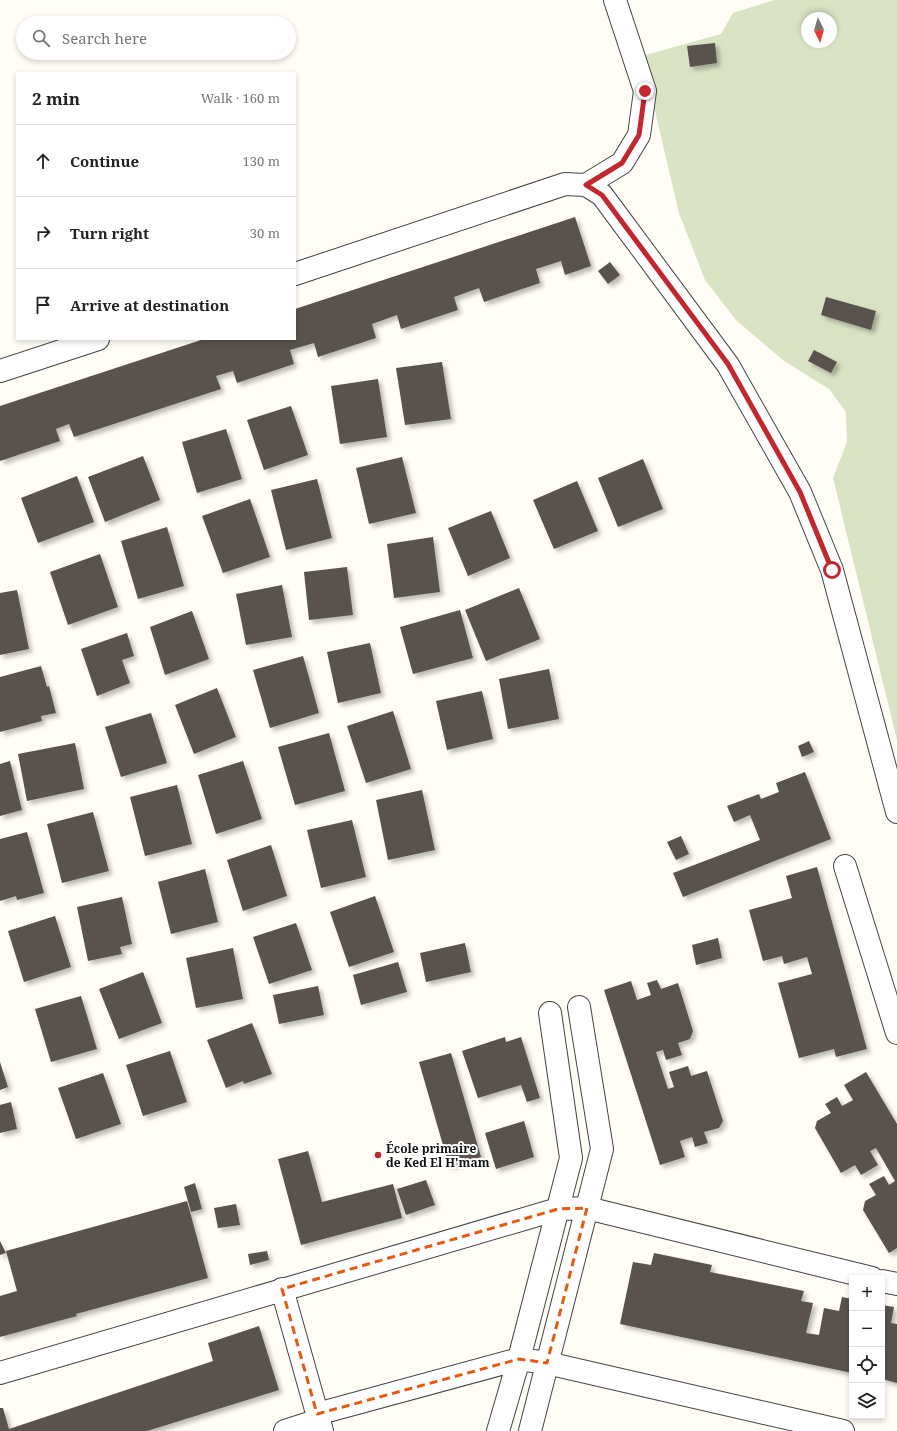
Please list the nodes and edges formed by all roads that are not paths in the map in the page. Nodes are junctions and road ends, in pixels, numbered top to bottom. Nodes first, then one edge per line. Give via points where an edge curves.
1 (615, 0) edge
2 (586, 185) junction
3 (296, 274) edge
4 (95, 340) edge
5 (0, 371) edge
6 (897, 812) edge
7 (845, 866) dead end
8 (579, 1007) dead end
9 (550, 1013) dead end
10 (897, 1033) edge
11 (587, 1208) junction
12 (558, 1209) junction
13 (860, 1275) edge
14 (885, 1282) edge
15 (897, 1284) edge
16 (282, 1289) junction
17 (519, 1359) junction
18 (547, 1363) junction
19 (0, 1373) edge
20 (319, 1422) edge
21 (285, 1431) edge
22 (498, 1431) edge
23 (530, 1431) edge
24 (843, 1431) edge

1 - 2 street via 645,91 639,135 622,163
2 - 3 street via 565,184
2 - 6 street via 602,195 728,364 800,492 832,570
4 - 5 street
7 - 10 street
8 - 11 street via 602,1149
9 - 12 street via 571,1158
11 - 12 street
11 - 13 street
11 - 18 street
12 - 16 street
12 - 17 street
14 - 15 street
16 - 19 street
16 - 20 street
17 - 18 street
17 - 20 street
17 - 22 street
18 - 23 street
18 - 24 street
20 - 21 street

